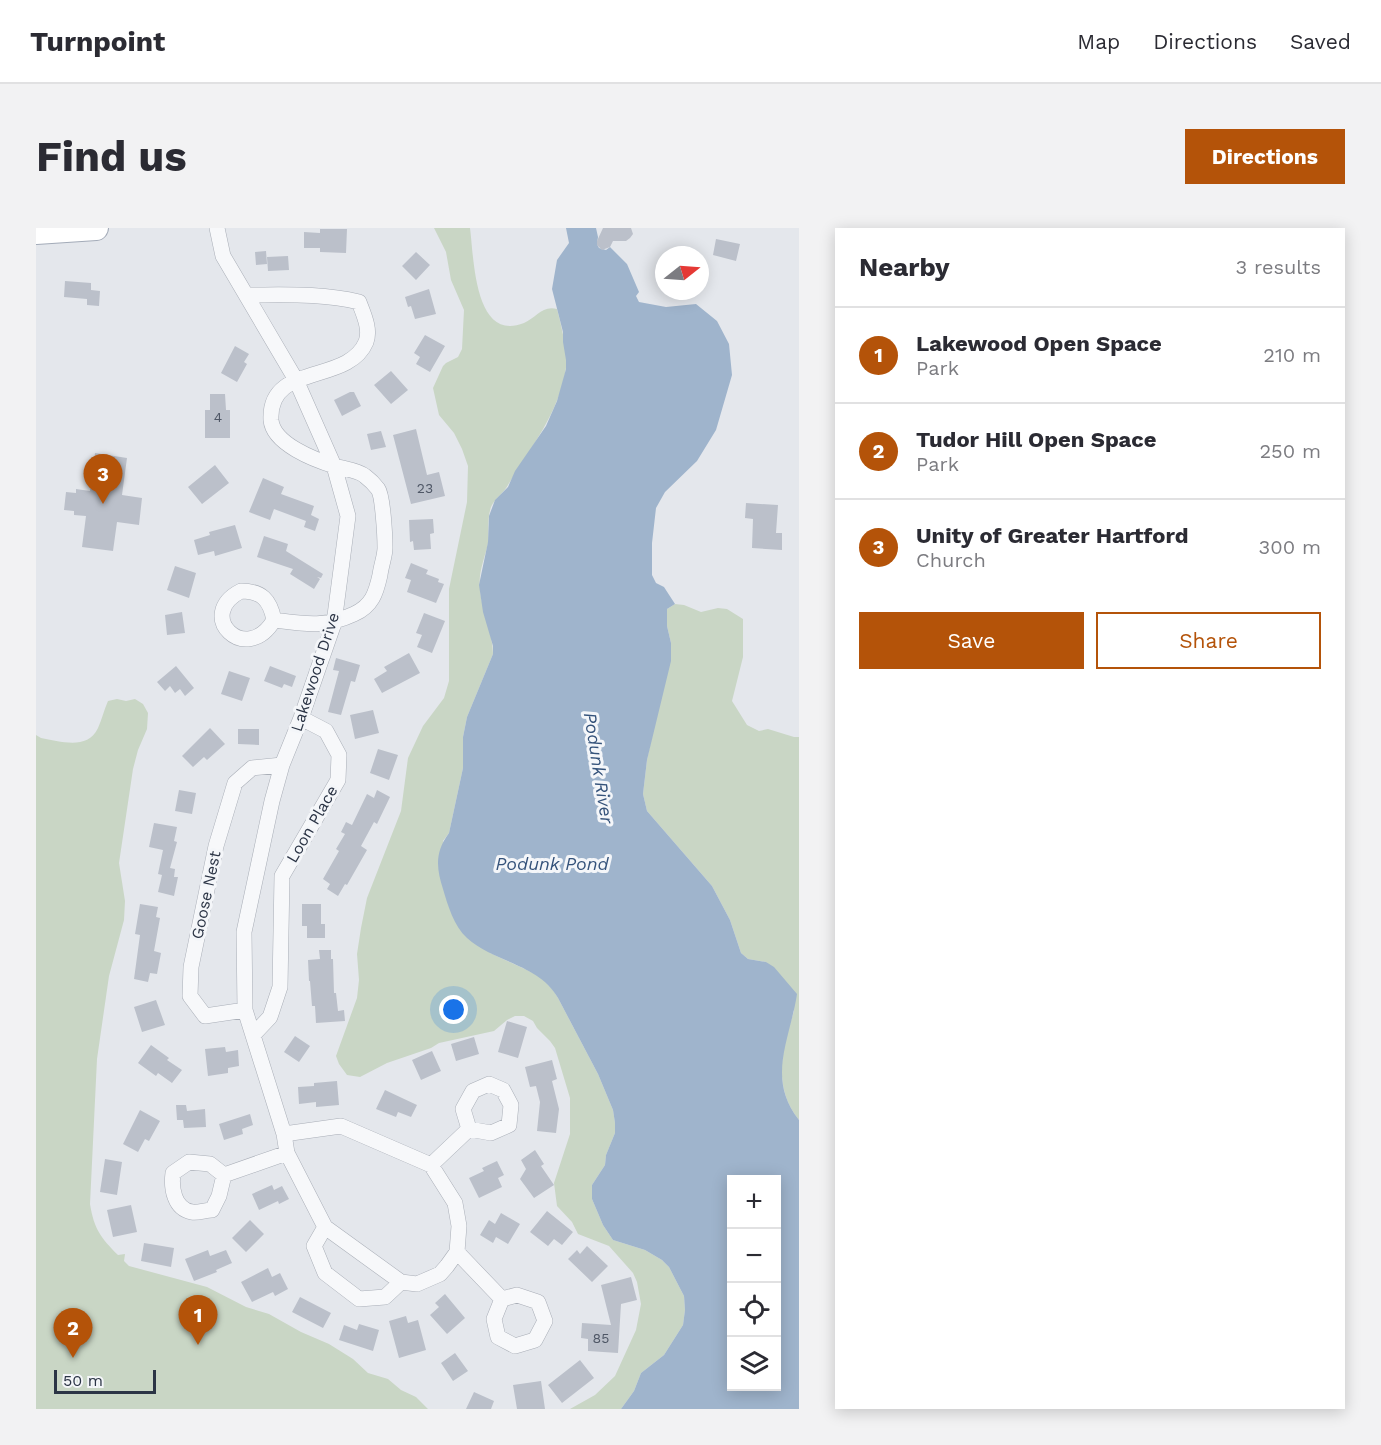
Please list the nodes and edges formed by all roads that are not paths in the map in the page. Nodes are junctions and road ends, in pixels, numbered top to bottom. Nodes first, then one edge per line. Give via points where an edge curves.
1 (96, 228) edge
2 (217, 228) edge
3 (36, 232) edge
4 (247, 295) junction
5 (296, 380) junction
6 (334, 466) junction
7 (274, 620) dead end
8 (334, 623) junction
9 (301, 718) junction
10 (282, 765) junction
11 (257, 871) junction
12 (282, 876) junction
13 (245, 1010) junction
14 (253, 1035) junction
15 (469, 1129) dead end
16 (284, 1134) junction
17 (287, 1153) junction
18 (431, 1165) junction
19 (224, 1175) dead end
20 (325, 1227) junction
21 (457, 1252) junction
22 (401, 1281) junction
23 (502, 1299) dead end

1 - 3 main road
2 - 4 street, Lakewood Drive via 223,256
4 - 5 street, Lakewood Drive
4 - 5 street via 327,296 359,302 366,323 366,341 355,357 338,367
5 - 6 street, Lakewood Drive
5 - 6 street via 281,389 273,405 271,422 280,439
6 - 8 street, Lakewood Drive via 348,516
6 - 8 street via 364,475 379,491 385,548 377,591 366,608
7 - 8 street
8 - 9 street, Lakewood Drive
9 - 10 street, Lakewood Drive
9 - 12 street, Loon Place via 326,731 339,756 338,780
10 - 11 street, Lakewood Drive
10 - 13 street, Goose Nest via 252,768 236,783 216,846 191,967 190,996 205,1016
11 - 12 street, Loon Place
11 - 13 street, Lakewood Drive via 244,932
12 - 14 street, Loon Place via 280,987 270,1017
13 - 14 street, Lakewood Drive
14 - 16 street, Lakewood Drive
15 - 18 street
16 - 17 street, Lakewood Drive
16 - 18 street via 341,1126
17 - 19 street
17 - 20 street, Lakewood Drive
18 - 21 street via 455,1203 459,1226
20 - 22 street, Lakewood Drive
20 - 22 street via 314,1246 325,1273 359,1299 385,1297
21 - 22 street via 440,1274 417,1284
21 - 23 street

